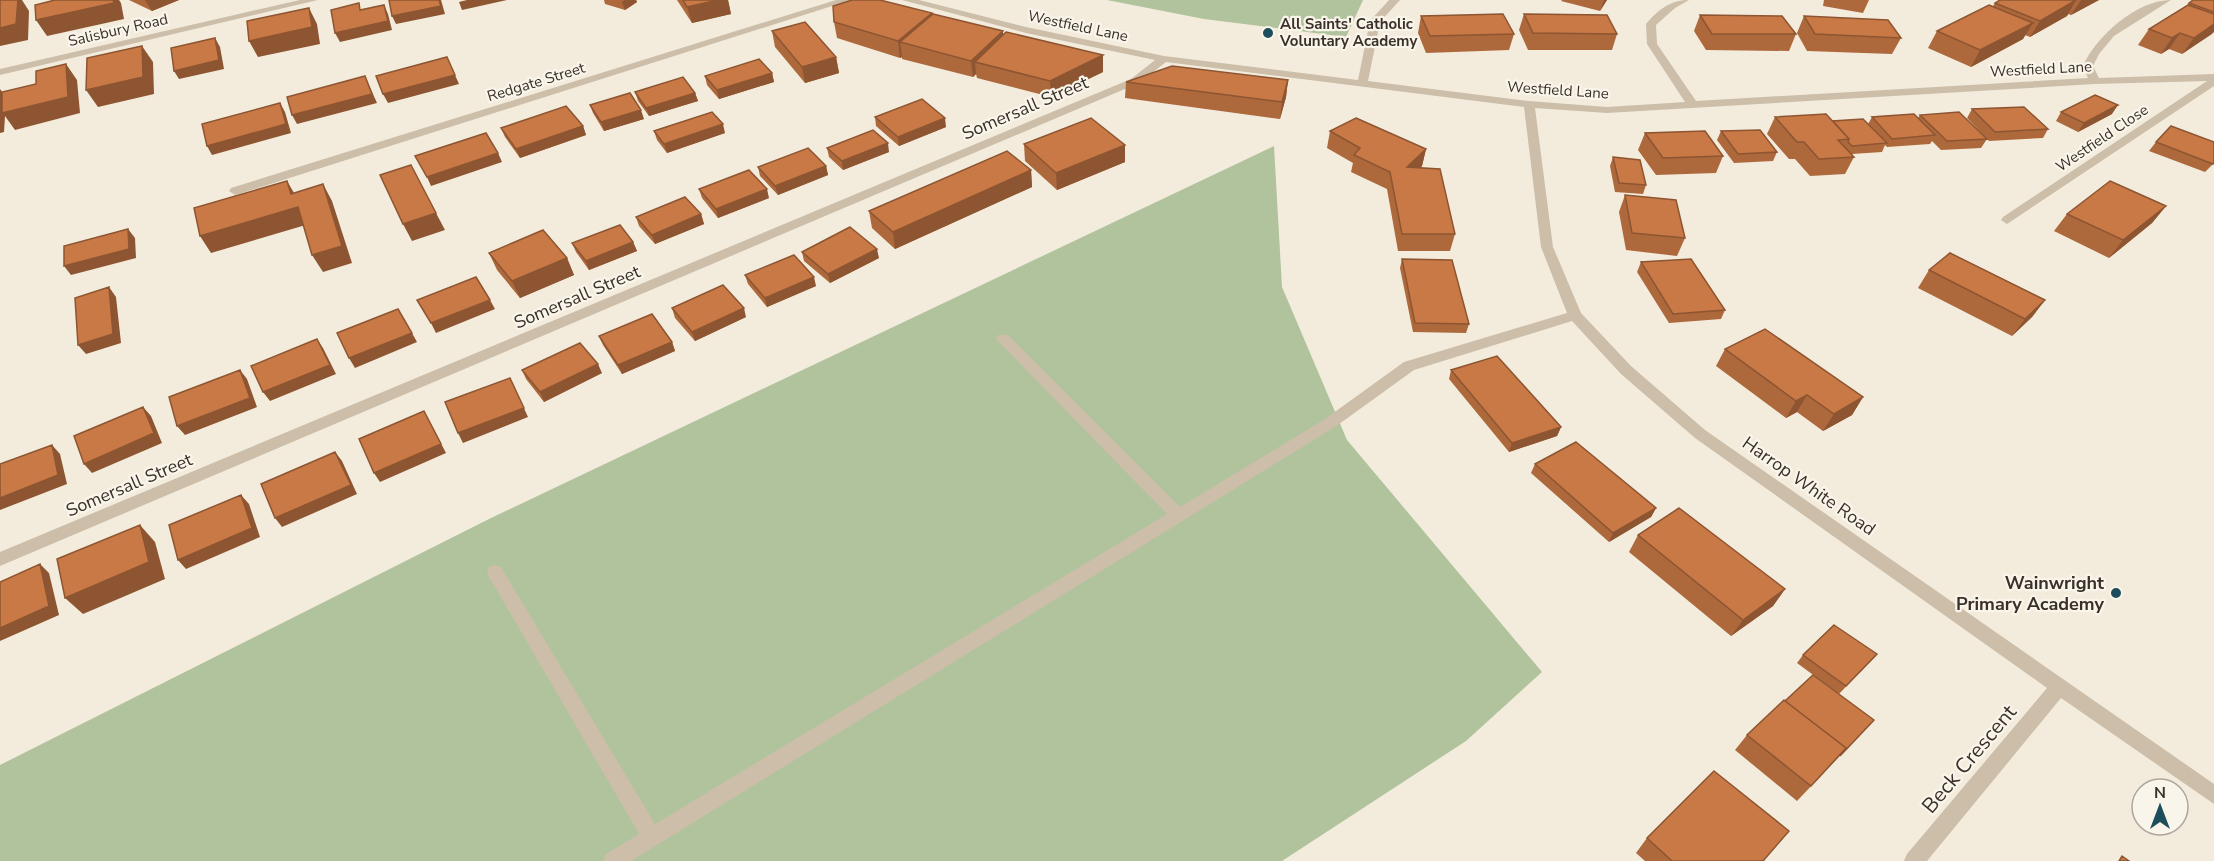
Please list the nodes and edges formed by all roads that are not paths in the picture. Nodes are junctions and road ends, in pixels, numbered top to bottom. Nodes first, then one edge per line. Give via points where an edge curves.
1 (276, 0) edge
2 (313, 0) edge
3 (846, 0) edge
4 (908, 0) edge
5 (1395, 0) edge
6 (1684, 0) edge
7 (2166, 0) edge
8 (288, 6) junction
9 (1164, 60) junction
10 (0, 72) edge
11 (2214, 79) edge
12 (2095, 81) junction
13 (1362, 85) junction
14 (1529, 104) junction
15 (1693, 106) junction
16 (235, 191) dead end
17 (2007, 220) dead end
18 (1575, 315) junction
19 (1004, 338) dead end
20 (1178, 515) junction
21 (0, 559) edge
22 (495, 572) dead end
23 (2059, 687) junction
24 (2214, 795) edge
25 (652, 837) junction
26 (613, 861) edge
27 (1914, 861) edge

1 - 8 street
2 - 8 street, Salisbury Road
3 - 16 street, Redgate Street
4 - 9 street, Westfield Lane
5 - 13 street via 1376,21
6 - 15 street via 1651,24 1652,44
7 - 12 street via 2116,28 2094,50 2088,66
8 - 10 street, Salisbury Road
9 - 13 street, Westfield Lane
9 - 21 street, Somersall Street via 1136,81
11 - 12 street, Westfield Lane
11 - 17 street, Westfield Close
12 - 15 street, Westfield Lane
13 - 14 street, Westfield Lane
14 - 15 street, Westfield Lane via 1607,110
14 - 18 street, Harrop White Road via 1547,247
18 - 20 street via 1409,366 1330,423
18 - 23 street, Harrop White Road via 1626,370 1700,434
19 - 20 street
20 - 25 street
22 - 25 street
23 - 24 street, Harrop White Road
23 - 27 street, Beck Crescent
25 - 26 street

